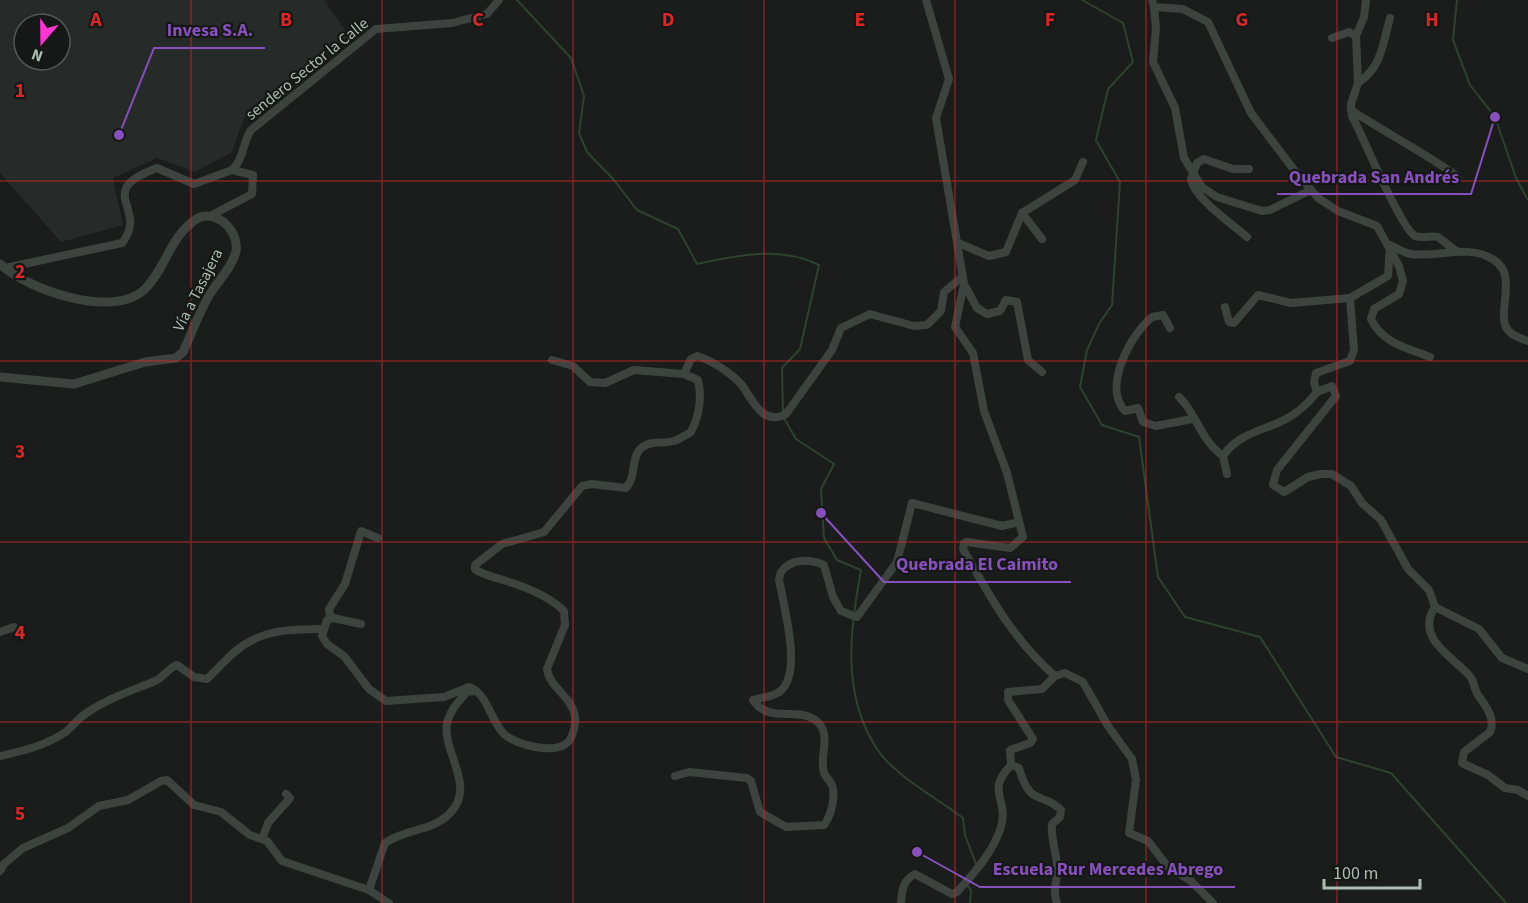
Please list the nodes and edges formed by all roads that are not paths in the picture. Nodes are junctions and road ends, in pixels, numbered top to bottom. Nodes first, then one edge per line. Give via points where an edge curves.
1 (499, 0) edge
2 (926, 0) edge
3 (1366, 0) edge
4 (1153, 3) edge
5 (1390, 18) dead end
6 (1356, 36) junction
7 (1332, 38) dead end
8 (1358, 83) junction
9 (1351, 110) junction
10 (1083, 162) dead end
11 (1249, 169) dead end
12 (232, 170) junction
13 (1192, 174) junction
14 (1457, 176) dead end
15 (1311, 190) junction
16 (1023, 213) junction
17 (210, 216) junction
18 (1246, 237) dead end
19 (1042, 239) dead end
20 (958, 243) junction
21 (1390, 245) junction
22 (1456, 251) junction
23 (2, 266) edge
24 (963, 280) junction
25 (1350, 298) junction
26 (1225, 307) dead end
27 (1170, 328) dead end
28 (1528, 341) edge
29 (1431, 357) dead end
30 (552, 360) dead end
31 (1042, 372) dead end
32 (684, 374) junction
33 (0, 377) edge
34 (1317, 392) junction
35 (1179, 397) dead end
36 (1192, 419) junction
37 (1223, 456) junction
38 (1227, 474) dead end
39 (1019, 522) junction
40 (378, 538) dead end
41 (1435, 607) junction
42 (333, 618) junction
43 (361, 624) dead end
44 (14, 627) dead end
45 (323, 629) junction
46 (0, 632) edge
47 (1528, 669) edge
48 (1055, 676) junction
49 (476, 691) junction
50 (0, 756) edge
51 (1011, 765) junction
52 (675, 776) dead end
53 (286, 794) dead end
54 (1528, 796) edge
55 (261, 838) junction
56 (0, 871) edge
57 (369, 890) junction
58 (389, 903) edge
59 (901, 903) edge
60 (1057, 903) edge
61 (1213, 903) edge

1 - 12 street, sendero Sector la Calle via 487,14 452,23 376,29 251,130
2 - 20 street via 948,68 947,88 936,118
3 - 6 street
4 - 13 street via 1153,62 1175,108 1184,158
4 - 15 street via 1183,9 1209,22 1251,113
5 - 8 street via 1374,69
6 - 7 street via 1349,32
6 - 8 street
8 - 9 street
9 - 14 street
9 - 22 street via 1412,233 1438,237
10 - 16 street via 1075,180
11 - 13 street via 1233,169 1204,159
12 - 17 street via 253,175 252,194
12 - 23 street via 194,184 157,168 142,173 127,183 124,190 131,228 122,243
13 - 15 street via 1202,187 1217,196 1262,211
13 - 18 street via 1196,190
15 - 21 street via 1338,211 1377,226
16 - 19 street
16 - 20 street via 1006,252 1001,255 989,256
17 - 23 street via 197,218 181,232 146,288 134,298 109,302 41,290
17 - 33 street, Vía a Tasajera via 223,220 234,234 236,251 183,352 176,358 74,384
20 - 24 street
21 - 22 street via 1412,255
21 - 25 street via 1388,276
21 - 29 street via 1403,281 1399,294 1374,309 1371,319 1385,339
22 - 28 street via 1480,254 1498,264 1506,285 1505,325 1509,332
24 - 31 street via 976,308 987,314 1000,311 1006,300 1017,302 1028,360
24 - 32 street via 944,292 941,311 927,325 914,326 870,314 841,328 832,350 783,416 764,414 748,398 740,382 706,359 691,359
24 - 39 street via 955,327 973,353 984,411 1007,473
25 - 26 street via 1291,303 1258,296 1234,323 1229,322
25 - 34 street via 1353,356 1347,363 1316,373
27 - 36 street via 1163,315 1152,317 1125,351 1118,373 1121,404 1125,411 1138,408 1146,424 1156,426
30 - 32 street via 573,366 590,382 605,383 634,370
32 - 49 street via 698,380 700,390 697,419 691,432 674,441 644,446 636,456 632,481 626,488 582,486 544,532 502,544 475,564 479,573 555,602 564,611 565,625 547,669 575,717 568,742 548,750 510,739 502,733
34 - 37 street via 1289,416 1245,436
34 - 41 street via 1332,386 1335,396 1277,470 1273,485 1284,492 1308,477 1332,474 1351,486 1381,520 1408,569 1429,590
35 - 36 street via 1188,406
36 - 37 street
37 - 38 street
39 - 48 street via 1023,537 1010,548 967,542 963,549 1013,632
39 - 52 street via 1002,526 911,504 897,562 857,617 841,611 824,565 798,561 784,567 779,579 793,663 780,692 753,702 775,714 803,714 818,721 825,738 824,772 833,796 824,825 786,827 760,812 747,778 689,772
40 - 42 street via 363,530 360,533 345,584 329,609
41 - 47 street via 1479,629 1502,658
41 - 54 street via 1430,618 1434,642 1468,673 1492,720 1490,732 1464,752 1462,763 1505,788
42 - 43 street
42 - 45 street via 327,620
44 - 46 street
45 - 49 street via 327,644 344,656 369,689 386,701 444,697 463,687
45 - 50 street via 294,629 248,642 207,679 200,680 177,665 171,667 166,675 83,715 66,732 28,751
48 - 51 street via 1042,689 1008,692 1008,700 1033,739 1010,750
48 - 61 street via 1065,673 1083,682 1132,759 1136,780 1129,833 1148,841 1168,867 1191,881
49 - 57 street via 467,692 447,722 460,781 460,796 453,810 436,825 385,843
51 - 59 street via 998,782 1003,807 1001,829 987,858 952,894 926,878 911,876 902,889
51 - 60 street via 1019,768 1026,788 1035,797 1061,810 1051,830 1056,852
53 - 55 street via 290,798 268,823
55 - 56 street via 250,835 221,812 194,805 172,783 161,781 128,800 99,807 68,828 23,848
55 - 57 street via 272,845 282,861
57 - 58 street

